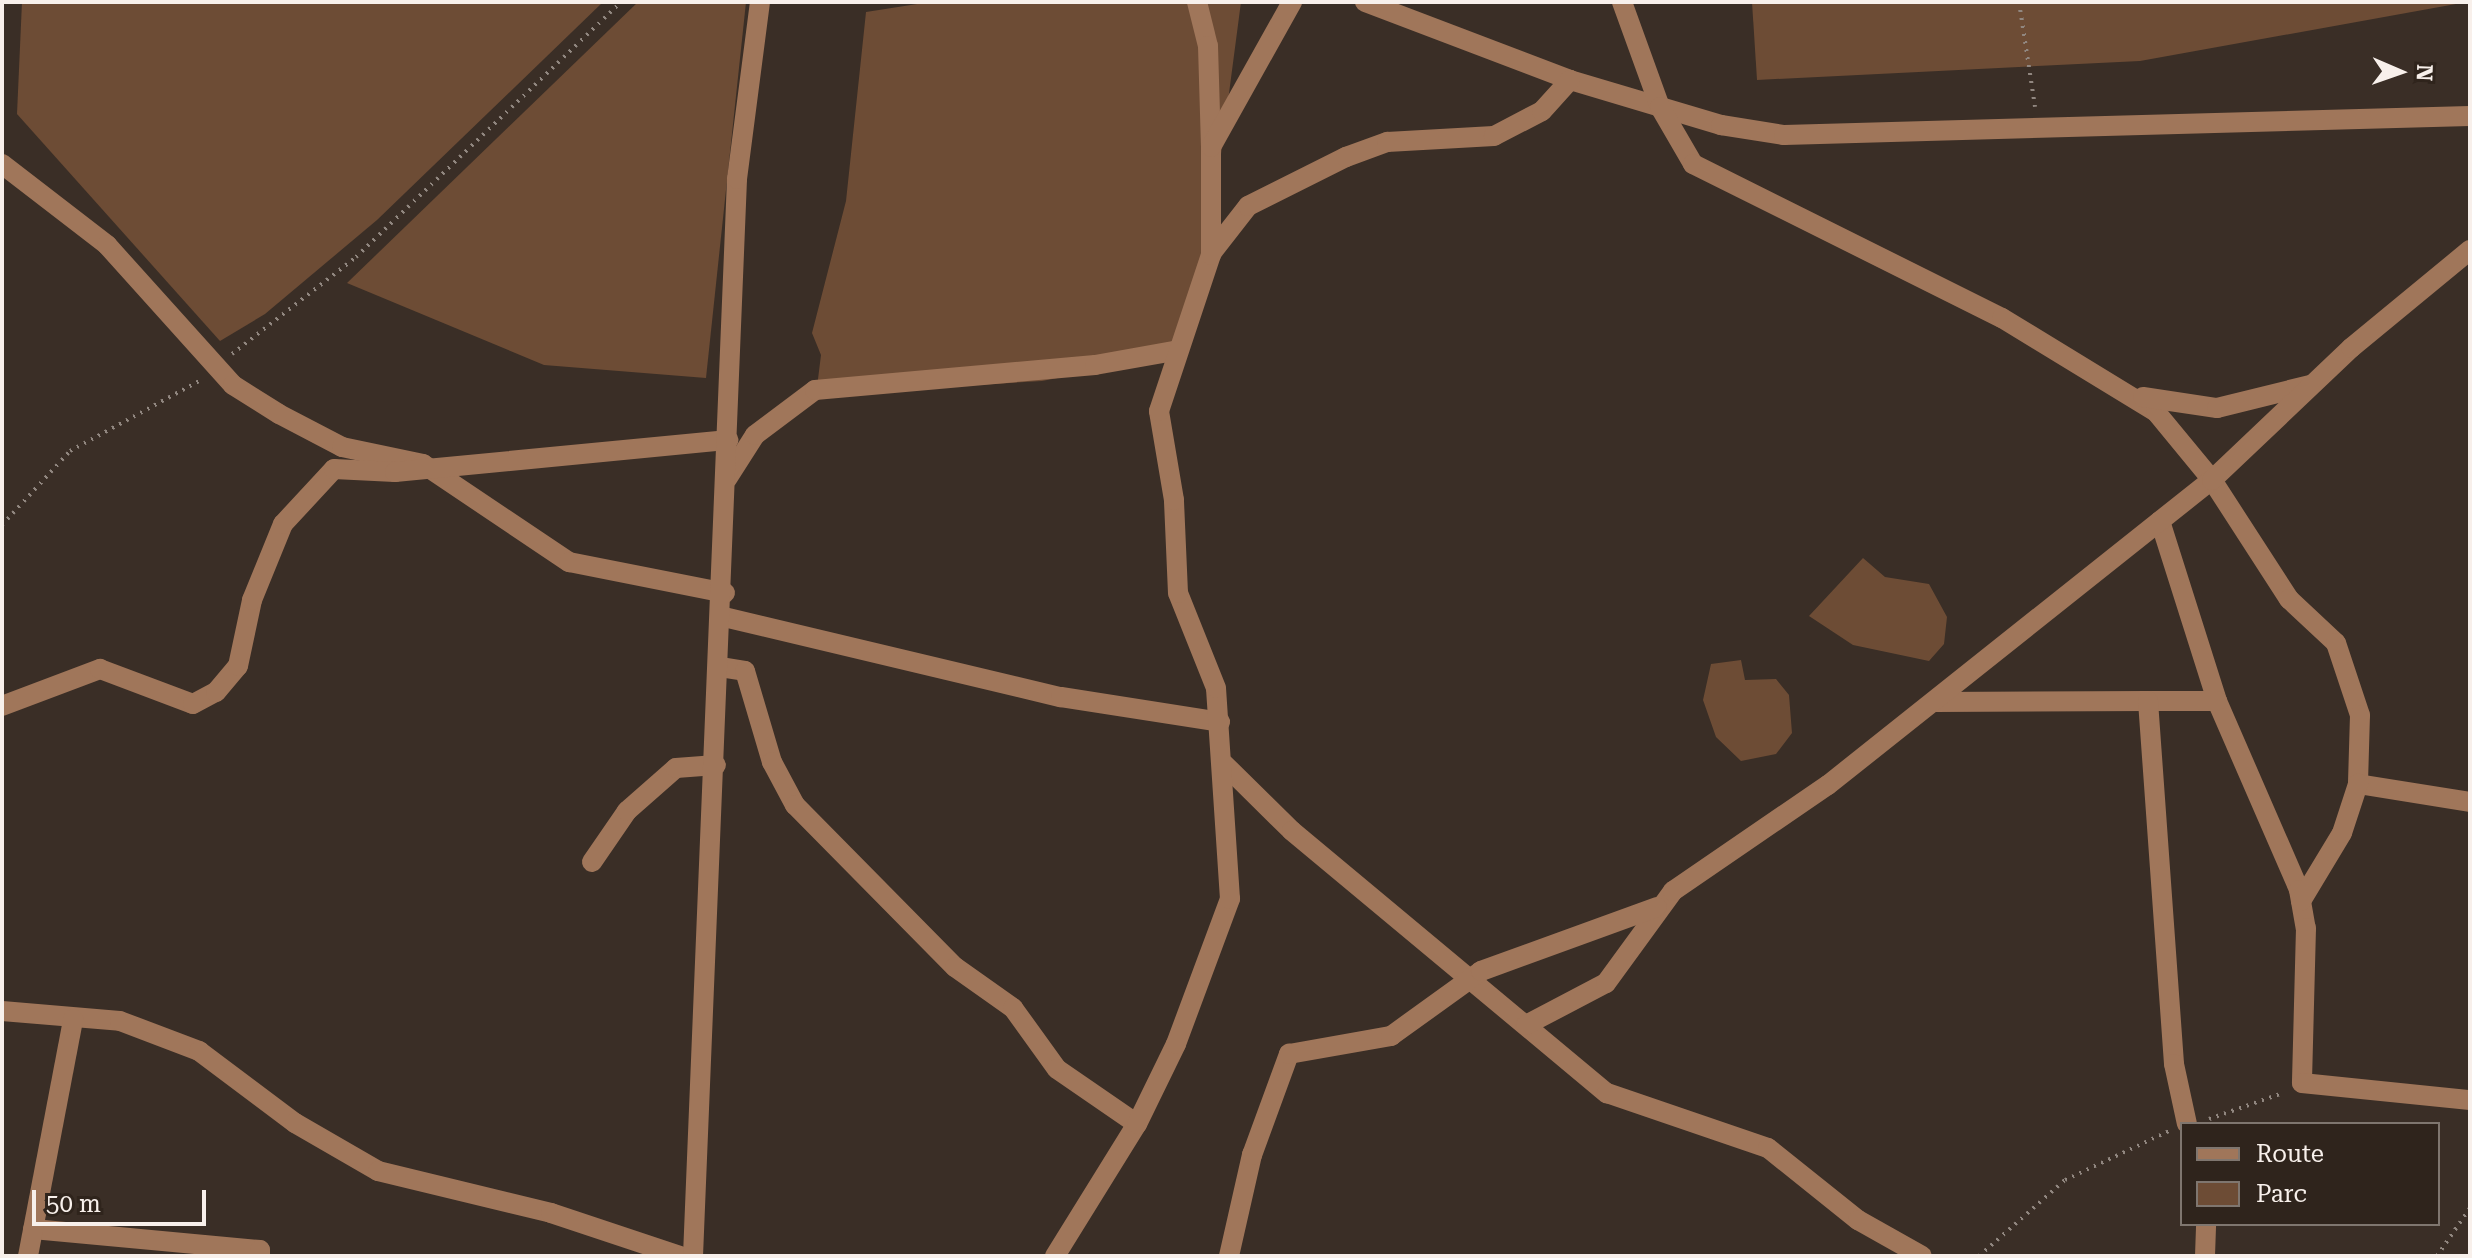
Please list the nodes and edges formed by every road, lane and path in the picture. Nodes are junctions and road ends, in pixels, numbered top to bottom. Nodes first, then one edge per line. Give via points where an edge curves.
1 (621, 2) edge
2 (760, 2) edge
3 (1197, 2) edge
4 (1292, 2) edge
5 (1365, 2) edge
6 (1622, 2) edge
7 (2019, 2) edge
8 (1570, 80) junction
9 (1660, 107) junction
10 (2470, 116) edge
11 (2038, 129) junction
12 (1211, 147) junction
13 (2, 164) edge
14 (2470, 250) edge
15 (1211, 255) junction
16 (1179, 350) junction
17 (218, 366) junction
18 (2311, 385) junction
19 (2135, 395) junction
20 (728, 440) junction
21 (423, 464) junction
22 (727, 479) junction
23 (2212, 480) junction
24 (2160, 521) junction
25 (2, 525) edge
26 (725, 593) junction
27 (724, 617) junction
28 (720, 667) junction
29 (2148, 701) junction
30 (2217, 701) junction
31 (1935, 702) junction
32 (2, 706) edge
33 (1220, 722) junction
34 (1224, 764) junction
35 (716, 765) junction
36 (2358, 784) junction
37 (2470, 802) edge
38 (592, 862) dead end
39 (2301, 901) junction
40 (1657, 907) junction
41 (1467, 980) junction
42 (2, 1011) edge
43 (73, 1019) junction
44 (1526, 1025) junction
45 (2302, 1083) junction
46 (2470, 1100) edge
47 (2190, 1122) edge
48 (2199, 1122) edge
49 (1137, 1124) junction
50 (2180, 1129) edge
51 (2470, 1208) edge
52 (2206, 1226) edge
53 (33, 1229) junction
54 (135, 1247) edge
55 (1907, 1253) edge
56 (28, 1256) edge
57 (260, 1256) edge
58 (680, 1256) edge
59 (693, 1256) edge
60 (1055, 1256) edge
61 (1229, 1256) edge
62 (1979, 1256) edge
63 (2205, 1256) edge
64 (2437, 1256) edge

1 - 17 path via 356,257
2 - 20 street via 737,179
3 - 12 street via 1208,46
4 - 12 street via 1283,30
5 - 8 street
6 - 9 street
7 - 11 path
8 - 9 street
8 - 15 street via 1542,111 1494,136 1387,142 1265,196 1233,218
9 - 11 street via 1784,135
9 - 19 street via 1705,174 1961,296
10 - 11 street
12 - 15 street
13 - 17 street via 107,245
14 - 18 street
15 - 16 street
16 - 22 street via 1095,365 815,390 755,435
16 - 33 street via 1159,411 1174,500 1173,569 1207,657
17 - 21 street via 233,385 342,447
17 - 25 path via 135,421 70,451
18 - 19 street via 2217,408 2179,408
18 - 23 street
19 - 23 street
20 - 21 street
20 - 22 street
21 - 26 street via 569,562
21 - 32 street via 395,472 334,469 283,524 252,600 238,666 216,692 193,704 100,669
22 - 26 street
23 - 24 street
23 - 36 street via 2280,588 2336,643 2360,715
24 - 30 street
24 - 31 street
26 - 27 street
27 - 28 street
27 - 33 street via 1061,697
28 - 35 street
28 - 49 street via 745,671 772,762 795,805 955,967 1013,1008 1057,1069
29 - 30 street
29 - 31 street
29 - 47 street via 2175,1080
30 - 39 street via 2274,822
31 - 40 street
33 - 34 street
34 - 41 street
34 - 49 street via 1230,899 1176,1044
35 - 38 street via 676,768 627,811
35 - 59 street
36 - 37 street
36 - 39 street via 2342,833
39 - 45 street
40 - 41 street
40 - 44 street via 1606,983
41 - 44 street
41 - 61 street via 1391,1036 1289,1054 1252,1155
42 - 43 street
43 - 53 street
43 - 58 street via 120,1021 199,1051 305,1130 378,1171 551,1213
44 - 55 street via 1607,1093 1768,1148
45 - 46 street
45 - 48 path via 2254,1108
49 - 60 street
50 - 62 path via 2065,1180
51 - 64 path
52 - 63 street
53 - 54 street
53 - 56 street
54 - 57 street via 260,1250

